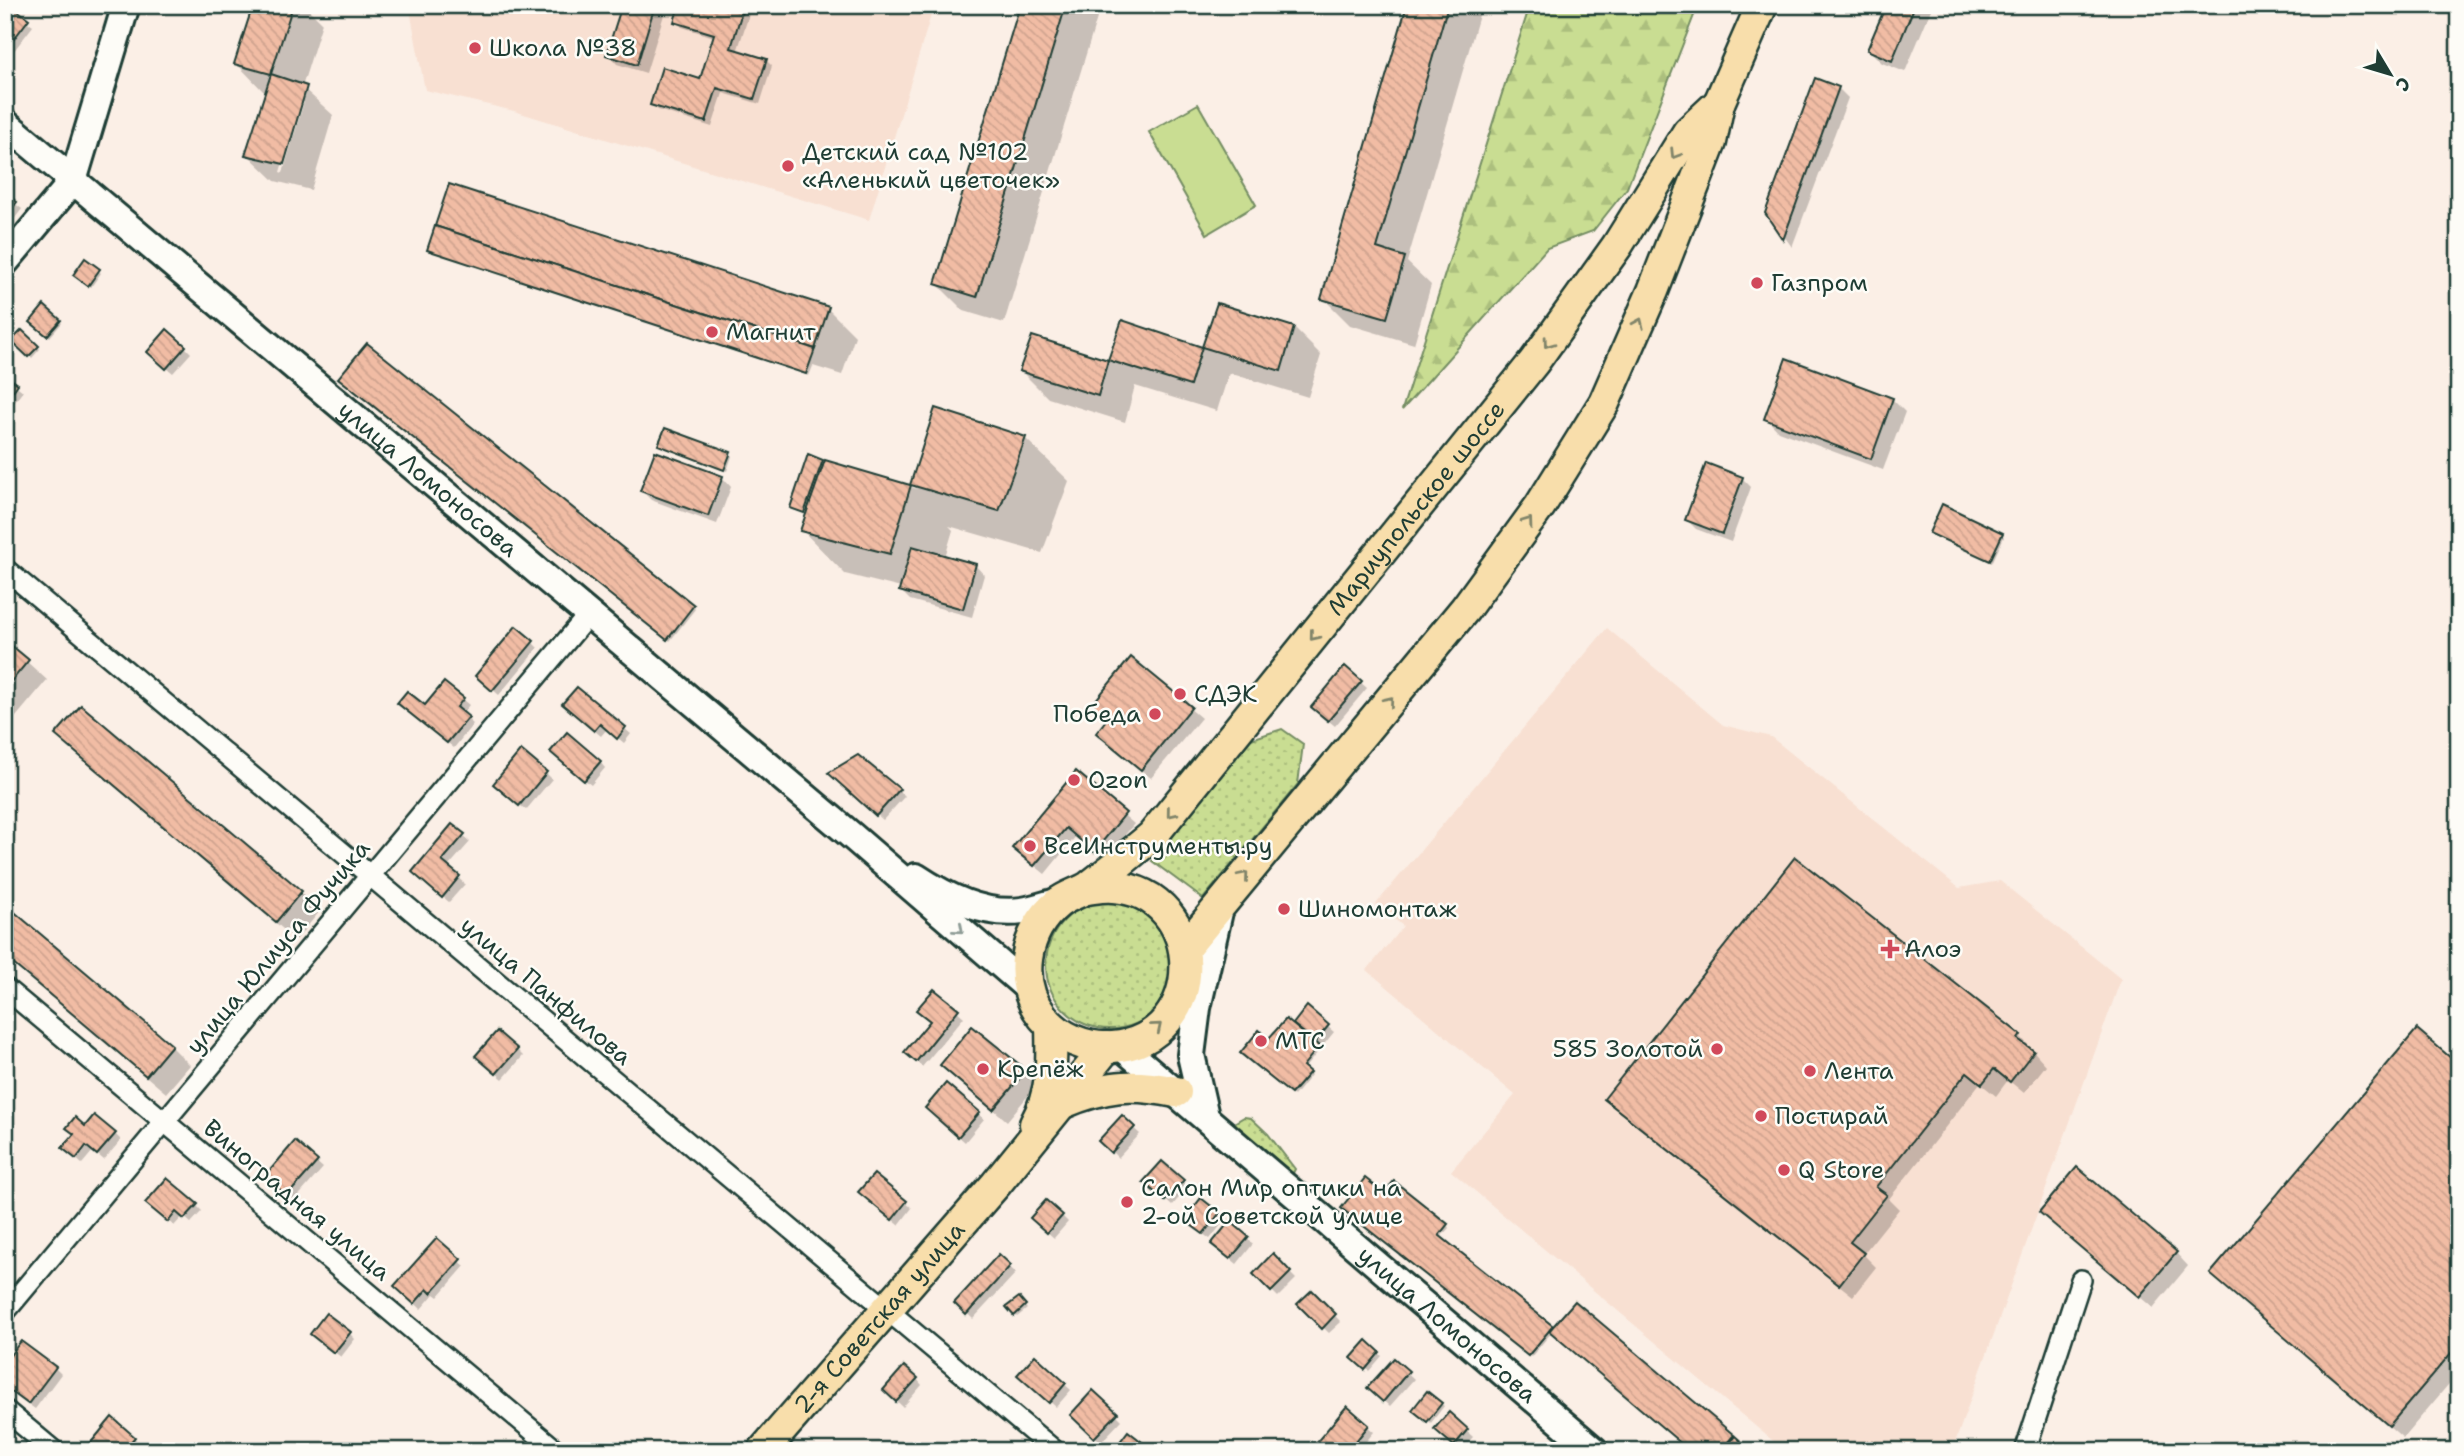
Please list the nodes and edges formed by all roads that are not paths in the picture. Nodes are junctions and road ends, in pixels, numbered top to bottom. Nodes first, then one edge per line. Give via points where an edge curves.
1 (126, 5) edge
2 (1762, 5) edge
3 (1719, 103) junction
4 (5, 123) edge
5 (73, 181) junction
6 (5, 262) edge
7 (5, 569) edge
8 (589, 614) junction
9 (852, 836) junction
10 (370, 876) junction
11 (1073, 895) junction
12 (1221, 903) junction
13 (1185, 948) junction
14 (5, 988) edge
15 (1029, 989) junction
16 (1051, 1026) junction
17 (1114, 1047) junction
18 (1176, 1092) junction
19 (1062, 1103) junction
20 (1205, 1116) junction
21 (164, 1121) junction
22 (996, 1184) junction
23 (2081, 1280) dead end
24 (886, 1308) junction
25 (5, 1312) edge
26 (5, 1410) edge
27 (54, 1451) edge
28 (557, 1451) edge
29 (763, 1451) edge
30 (1055, 1451) edge
31 (1595, 1451) edge
32 (2025, 1451) edge

1 - 5 street
2 - 3 main road, Мариупольское шоссе
3 -> 11 main road, Мариупольское шоссе via 1688,132 1610,257 1534,362 1152,836
12 -> 3 main road, Мариупольское шоссе via 1465,609 1547,495 1609,390 1653,291 1707,155
4 - 5 street, улица Ломоносова
5 - 6 street
5 - 8 street, улица Ломоносова
7 - 10 street, улица Панфилова
8 - 9 street, улица Ломоносова
8 - 10 street, улица Юлиуса Фучика
9 - 11 street, улица Ломоносова via 928,885 991,910 1020,911
9 -> 15 street, улица Ломоносова
10 - 21 street, улица Юлиуса Фучика
10 - 24 street, улица Панфилова
11 - 13 main road via 1113,887 1137,892 1164,910
11 - 15 main road via 1041,920 1033,935 1026,967
12 - 13 main road, Мариупольское шоссе
12 - 20 street via 1191,1055
17 -> 13 main road via 1159,1028 1174,1009 1186,976
14 - 21 street, Виноградная улица
15 - 16 main road
16 - 17 main road via 1078,1042
16 - 22 main road, 2-я Советская улица via 1053,1070 1047,1098
17 - 18 street, улица Ломоносова
17 - 19 main road, 2-я Советская улица
18 - 19 main road via 1144,1086 1111,1087
18 - 20 street, улица Ломоносова
19 - 22 main road, 2-я Советская улица
20 - 31 street, улица Ломоносова
21 - 25 street, улица Юлиуса Фучика
21 - 28 street, Виноградная улица
22 - 24 main road, 2-я Советская улица
23 - 32 street
24 - 29 main road, 2-я Советская улица
24 - 30 street, улица Панфилова
26 - 27 street

